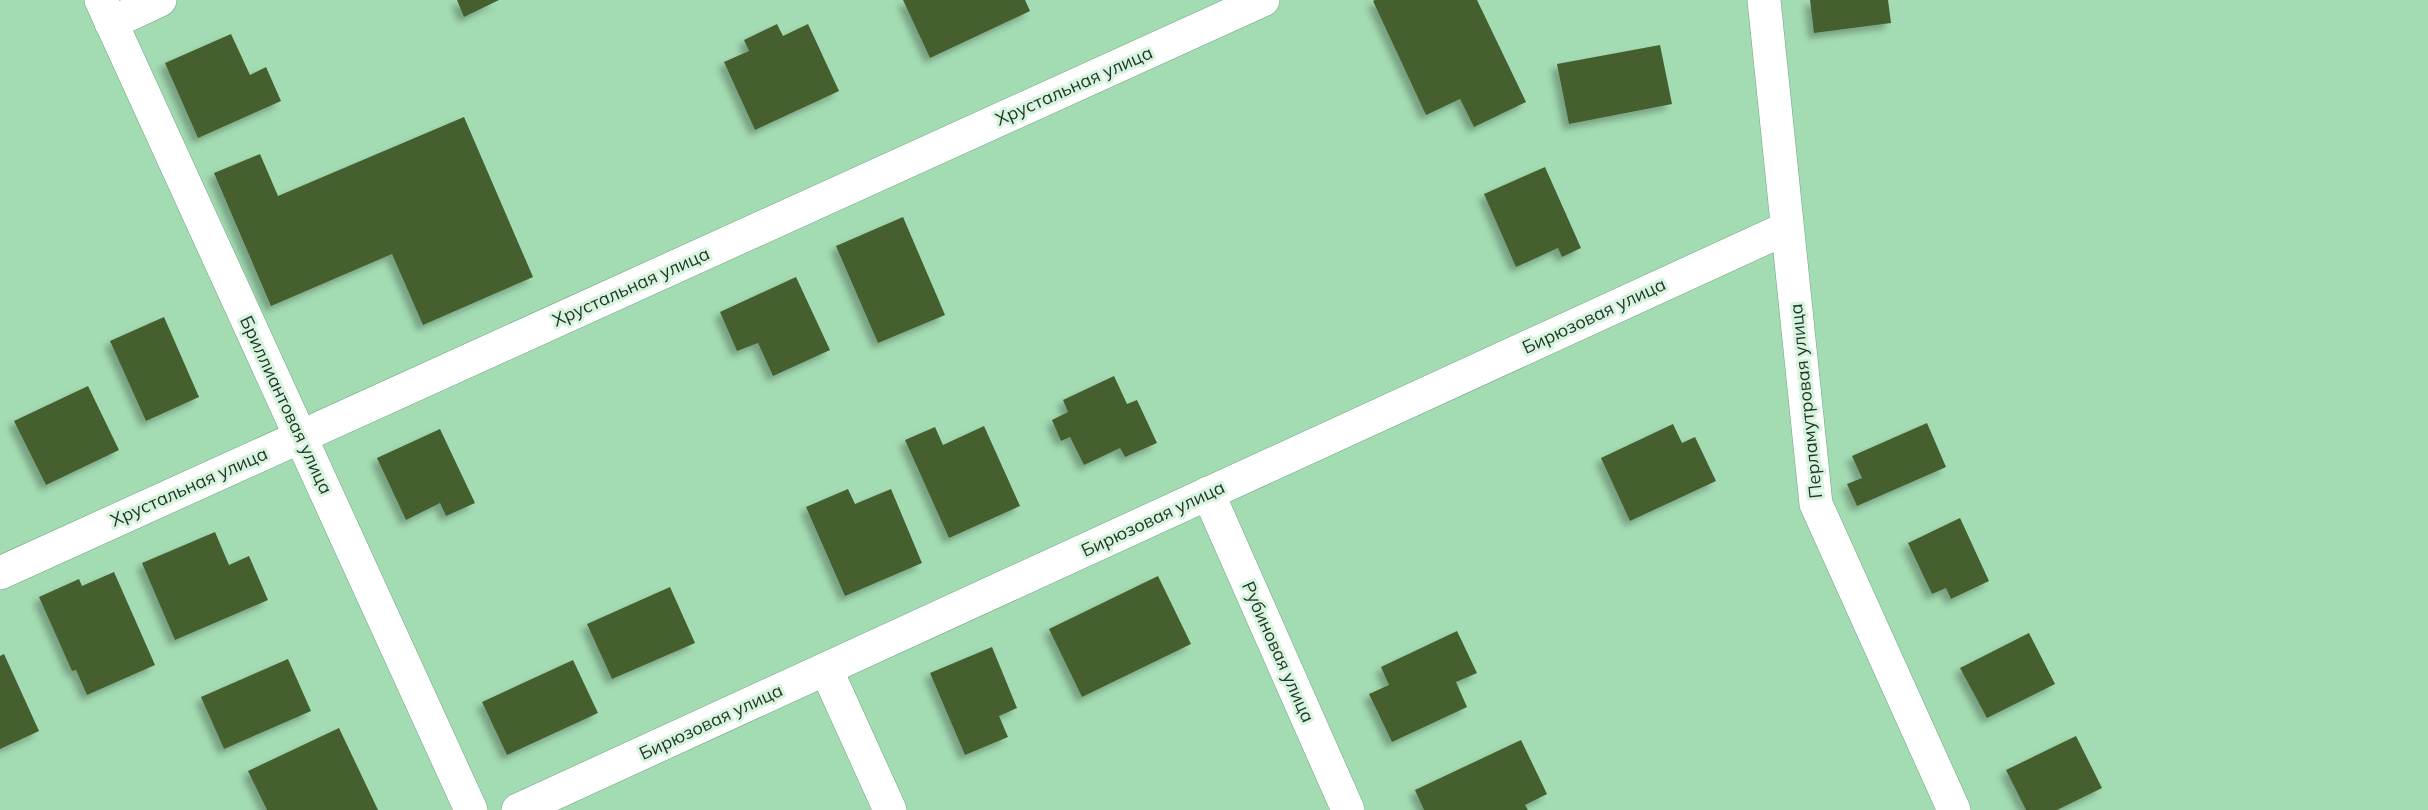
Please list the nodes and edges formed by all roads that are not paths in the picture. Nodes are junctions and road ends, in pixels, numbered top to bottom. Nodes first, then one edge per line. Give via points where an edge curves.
1 (160, 0) edge
2 (1263, 0) edge
3 (1764, 0) edge
4 (106, 11) edge
5 (1787, 228) junction
6 (300, 437) junction
7 (1208, 493) junction
8 (0, 573) edge
9 (826, 669) junction
10 (471, 810) edge
11 (518, 810) edge
12 (890, 810) edge
13 (1348, 810) edge
14 (1954, 810) edge

1 - 4 street
2 - 6 street, Хрустальная улица
3 - 5 street, Перламутровая улица
4 - 6 street, Бриллиантовая улица
5 - 7 street, Бирюзовая улица
5 - 14 street, Перламутровая улица via 1816,504
6 - 8 street, Хрустальная улица
6 - 10 street, Бриллиантовая улица
7 - 9 street, Бирюзовая улица
7 - 13 street, Рубиновая улица
9 - 11 street, Бирюзовая улица
9 - 12 street

